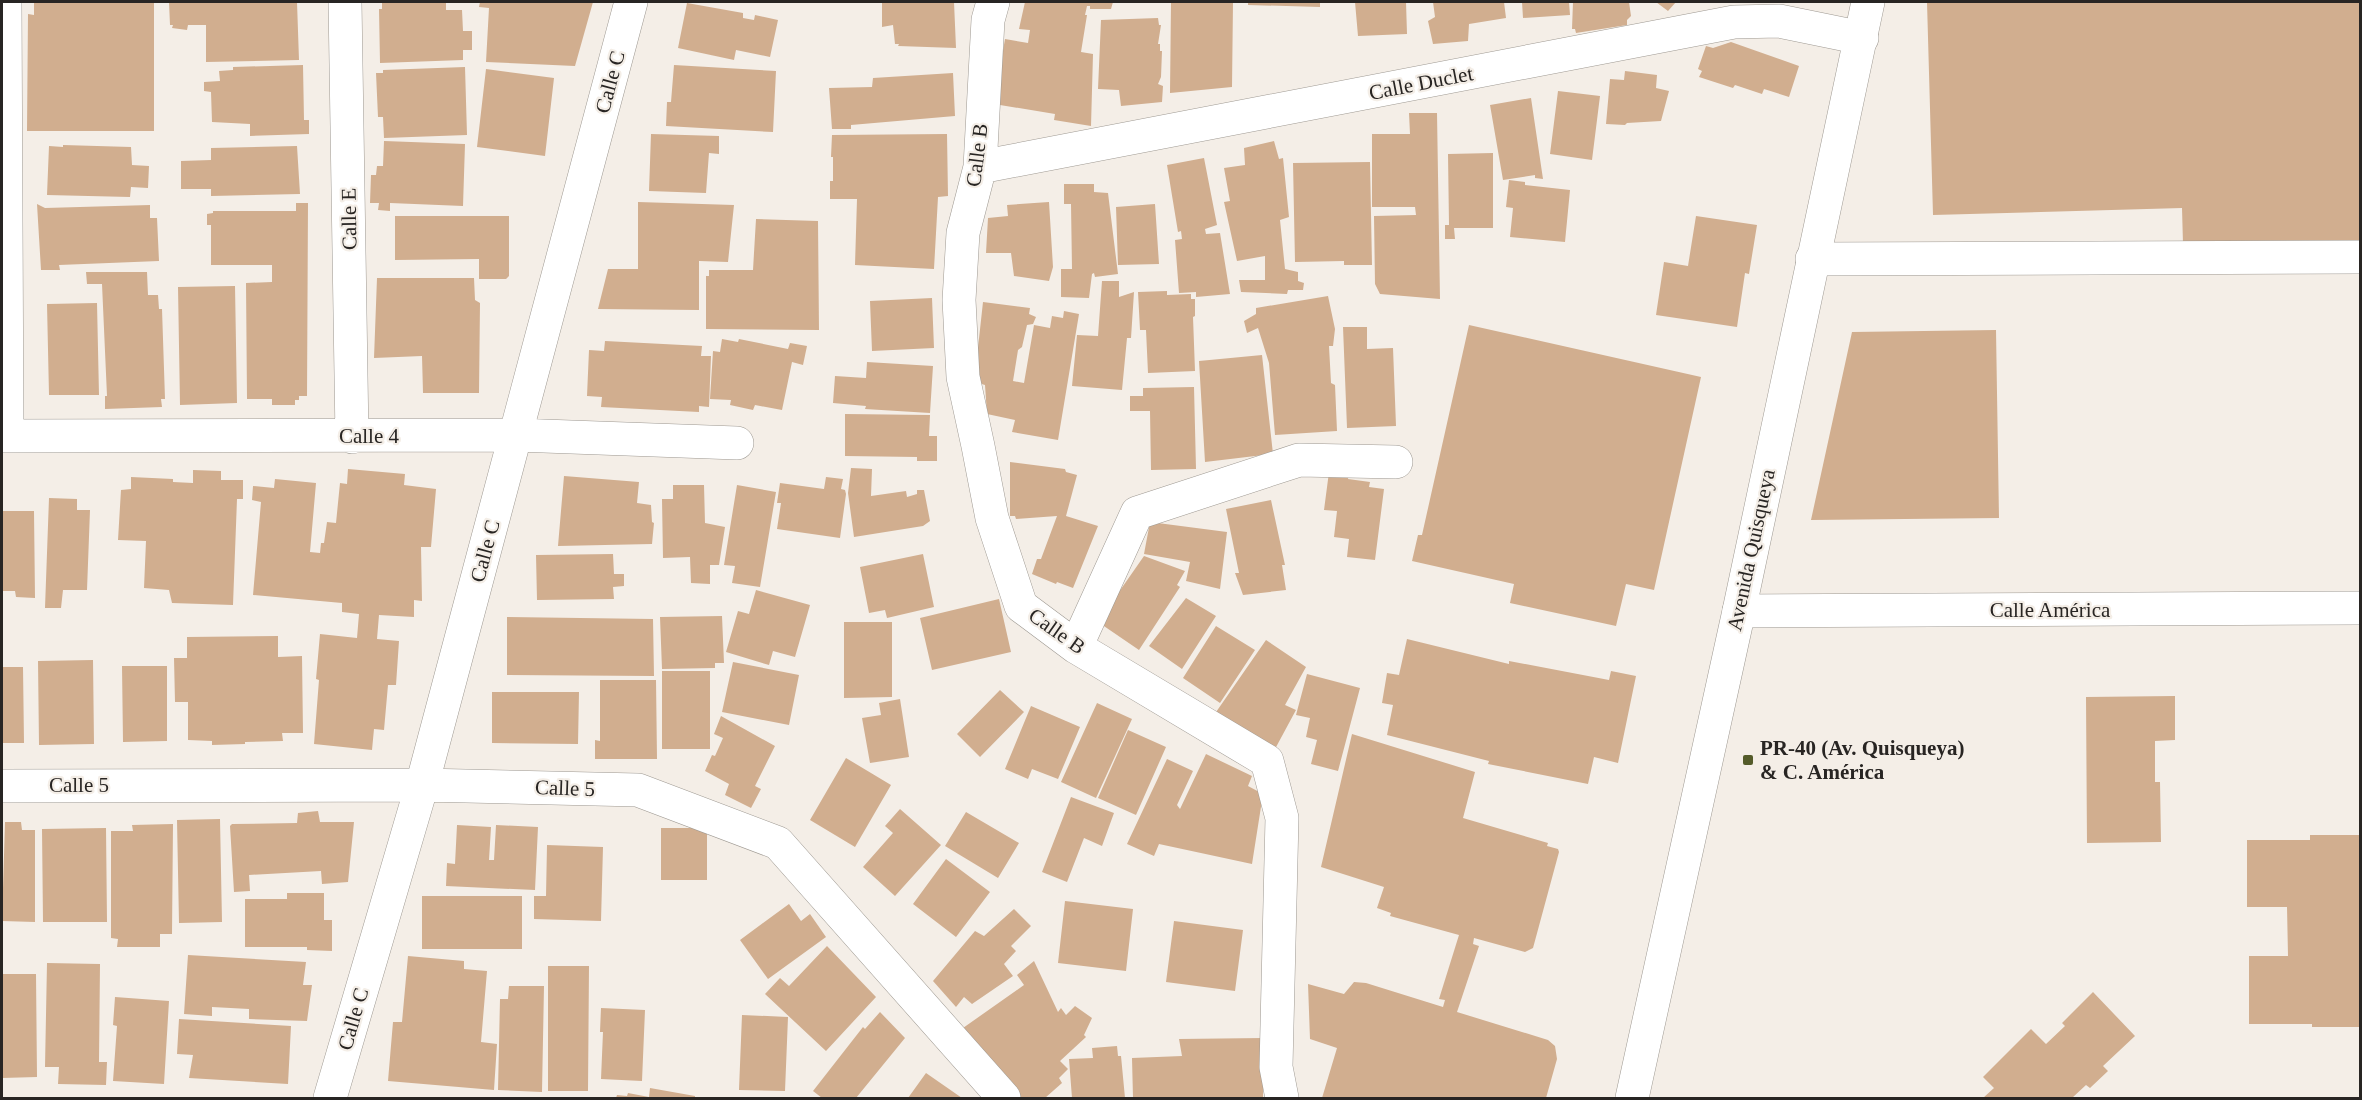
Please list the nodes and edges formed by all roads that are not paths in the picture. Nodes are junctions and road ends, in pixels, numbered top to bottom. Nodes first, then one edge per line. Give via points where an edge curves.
1 (5, 2) edge
2 (345, 2) edge
3 (631, 2) edge
4 (993, 2) edge
5 (1868, 2) edge
6 (1862, 38) junction
7 (980, 166) junction
8 (2361, 257) edge
9 (1812, 259) junction
10 (516, 435) junction
11 (4, 436) edge
12 (352, 437) junction
13 (736, 443) dead end
14 (1396, 462) dead end
15 (2361, 608) edge
16 (1739, 611) junction
17 (1076, 647) junction
18 (422, 785) junction
19 (2, 786) edge
20 (330, 1098) edge
21 (1004, 1098) edge
22 (1282, 1098) edge
23 (1632, 1098) edge

1 - 11 street
2 - 12 street, Calle E
3 - 10 street, Calle C
4 - 7 street, Calle B via 988,20
5 - 6 street, Avenida Quisqueya
6 - 7 street, Calle Duclet via 1779,21 1734,22
6 - 9 street, Avenida Quisqueya
7 - 17 street, Calle B via 963,233 959,300 963,377 992,518 1021,606
8 - 9 street
9 - 16 street, Avenida Quisqueya
10 - 12 street, Calle 4
10 - 13 street, Calle 4
10 - 18 street, Calle C
11 - 12 street, Calle 4
14 - 17 street via 1299,460 1137,513
15 - 16 street, Calle América
16 - 23 street, Avenida Quisqueya
17 - 22 street, Calle B via 1267,761 1282,818 1276,1066
18 - 19 street, Calle 5
18 - 20 street, Calle C
18 - 21 street, Calle 5 via 638,790 778,843

